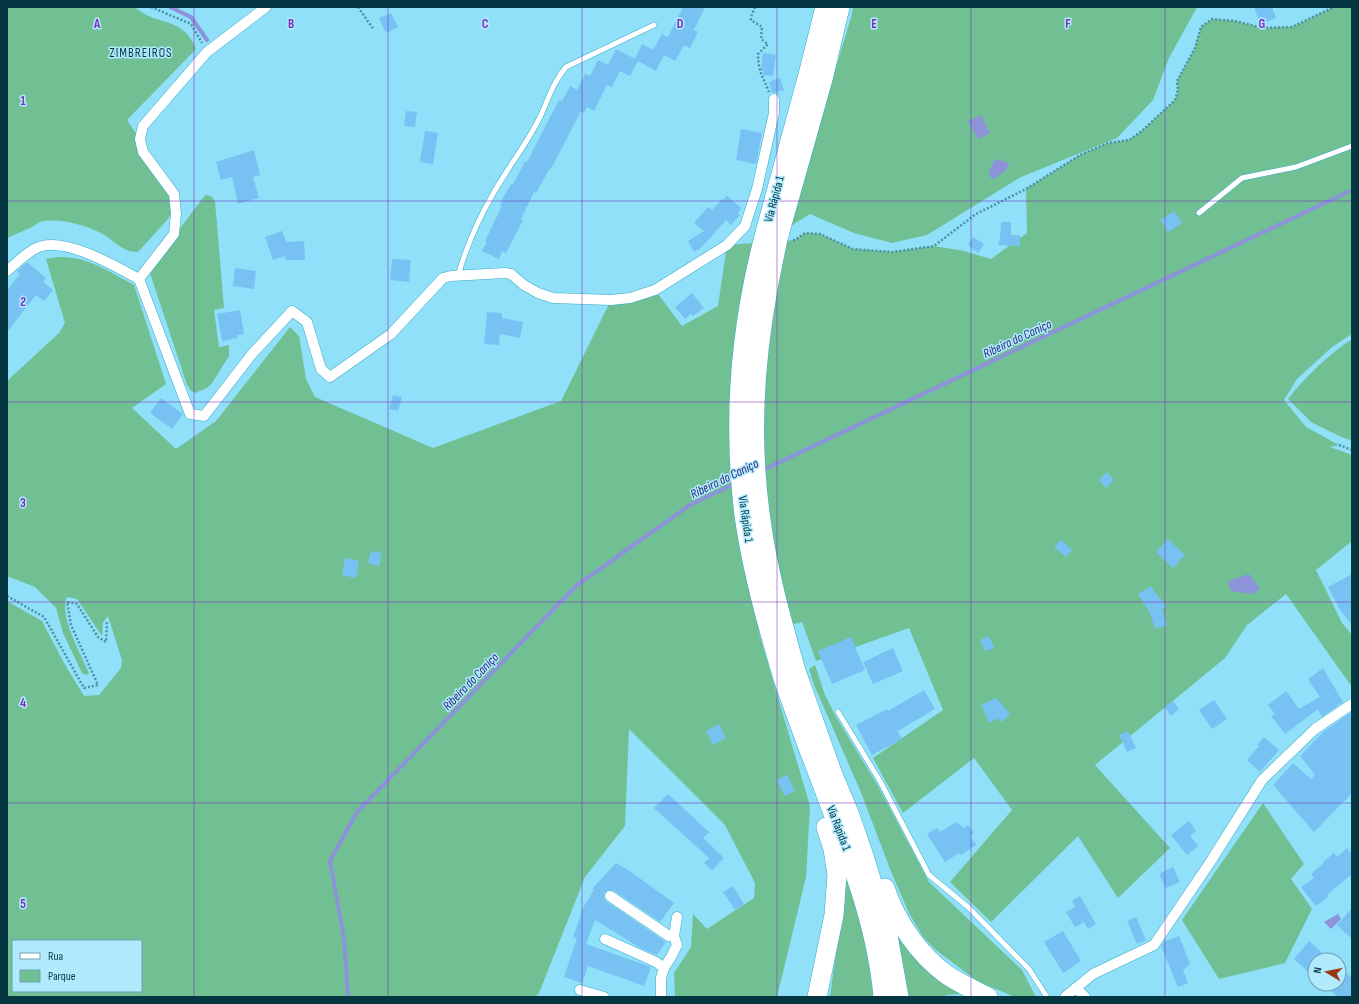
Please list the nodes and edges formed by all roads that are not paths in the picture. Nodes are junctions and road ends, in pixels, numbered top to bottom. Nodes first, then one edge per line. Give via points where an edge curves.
1 (266, 7) edge
2 (825, 7) edge
3 (840, 7) edge
4 (654, 25) dead end
5 (774, 99) road end
6 (1352, 146) edge
7 (1199, 213) dead end
8 (777, 236) junction
9 (7, 271) edge
10 (458, 276) junction
11 (139, 278) junction
12 (789, 673) junction
13 (1352, 704) edge
14 (838, 712) dead end
15 (799, 724) junction
16 (833, 775) junction
17 (610, 896) dead end
18 (677, 917) dead end
19 (674, 936) junction
20 (605, 939) dead end
21 (664, 968) junction
22 (1076, 988) junction
23 (580, 990) dead end
24 (604, 997) edge
25 (661, 997) edge
26 (818, 997) edge
27 (883, 997) edge
28 (899, 997) edge
29 (988, 997) edge
30 (1047, 997) edge
31 (1065, 997) edge
32 (1085, 997) edge

1 - 11 street via 207,52 143,126 140,139 143,152 174,194 176,214 174,234
2 - 8 highway, Via Rápida 1 via 809,71
3 - 8 highway, Via Rápida 1 via 823,79
4 - 10 lane via 566,67 562,72 538,122 494,193 465,252
5 - 10 street via 774,113 745,226 727,245 655,290 630,298 578,300 553,298 538,293 511,274
6 - 7 lane via 1296,167 1242,178
8 - 12 highway, Via Rápida 1, bridge via 754,281 742,352 738,436 744,520 751,557 766,621
9 - 11 street via 42,246 59,245 95,255
10 - 11 street via 443,278 391,334 330,377 321,369 308,322 292,311 252,354 204,416 190,414
12 - 15 highway, Via Rápida 1
12 - 16 highway, Via Rápida 1
13 - 22 street via 1315,729 1262,780 1154,945 1093,974
14 - 30 lane via 880,781 929,875 968,907 1029,969
15 - 26 highway via 803,762 825,822 837,875 834,916
15 - 27 highway, Via Rápida 1 via 849,855 873,938
16 - 28 highway, Via Rápida 1 via 864,856 888,936
16 - 29 highway via 851,792 890,903 914,943 947,974
17 - 19 street via 669,936
18 - 19 street
19 - 21 street via 677,944
20 - 21 street
21 - 25 street
22 - 31 street
22 - 32 street
23 - 24 street

